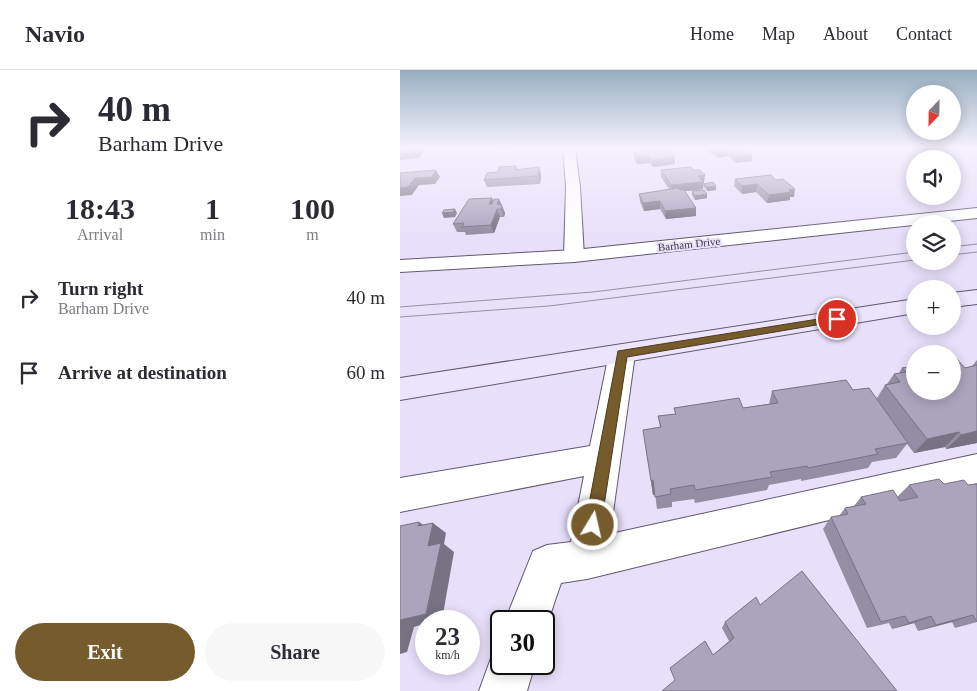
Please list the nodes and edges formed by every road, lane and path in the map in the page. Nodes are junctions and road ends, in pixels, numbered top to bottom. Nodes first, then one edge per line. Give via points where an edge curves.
1 (572, 177) edge
2 (977, 213) edge
3 (574, 256) junction
4 (400, 266) edge
5 (977, 297) edge
6 (961, 299) edge
7 (906, 307) edge
8 (622, 354) junction
9 (400, 388) edge
10 (604, 458) junction
11 (977, 469) edge
12 (400, 495) edge
13 (587, 559) junction
14 (532, 610) edge
15 (508, 675) edge
16 (503, 691) edge

1 - 3 street
2 - 3 street, Barham Drive
3 - 4 street, Barham Drive
5 - 6 main road
7 - 8 main road
8 - 9 main road
8 - 10 street
10 - 12 street
10 - 13 street
11 - 13 street
13 - 14 street via 547,565
15 - 16 street

